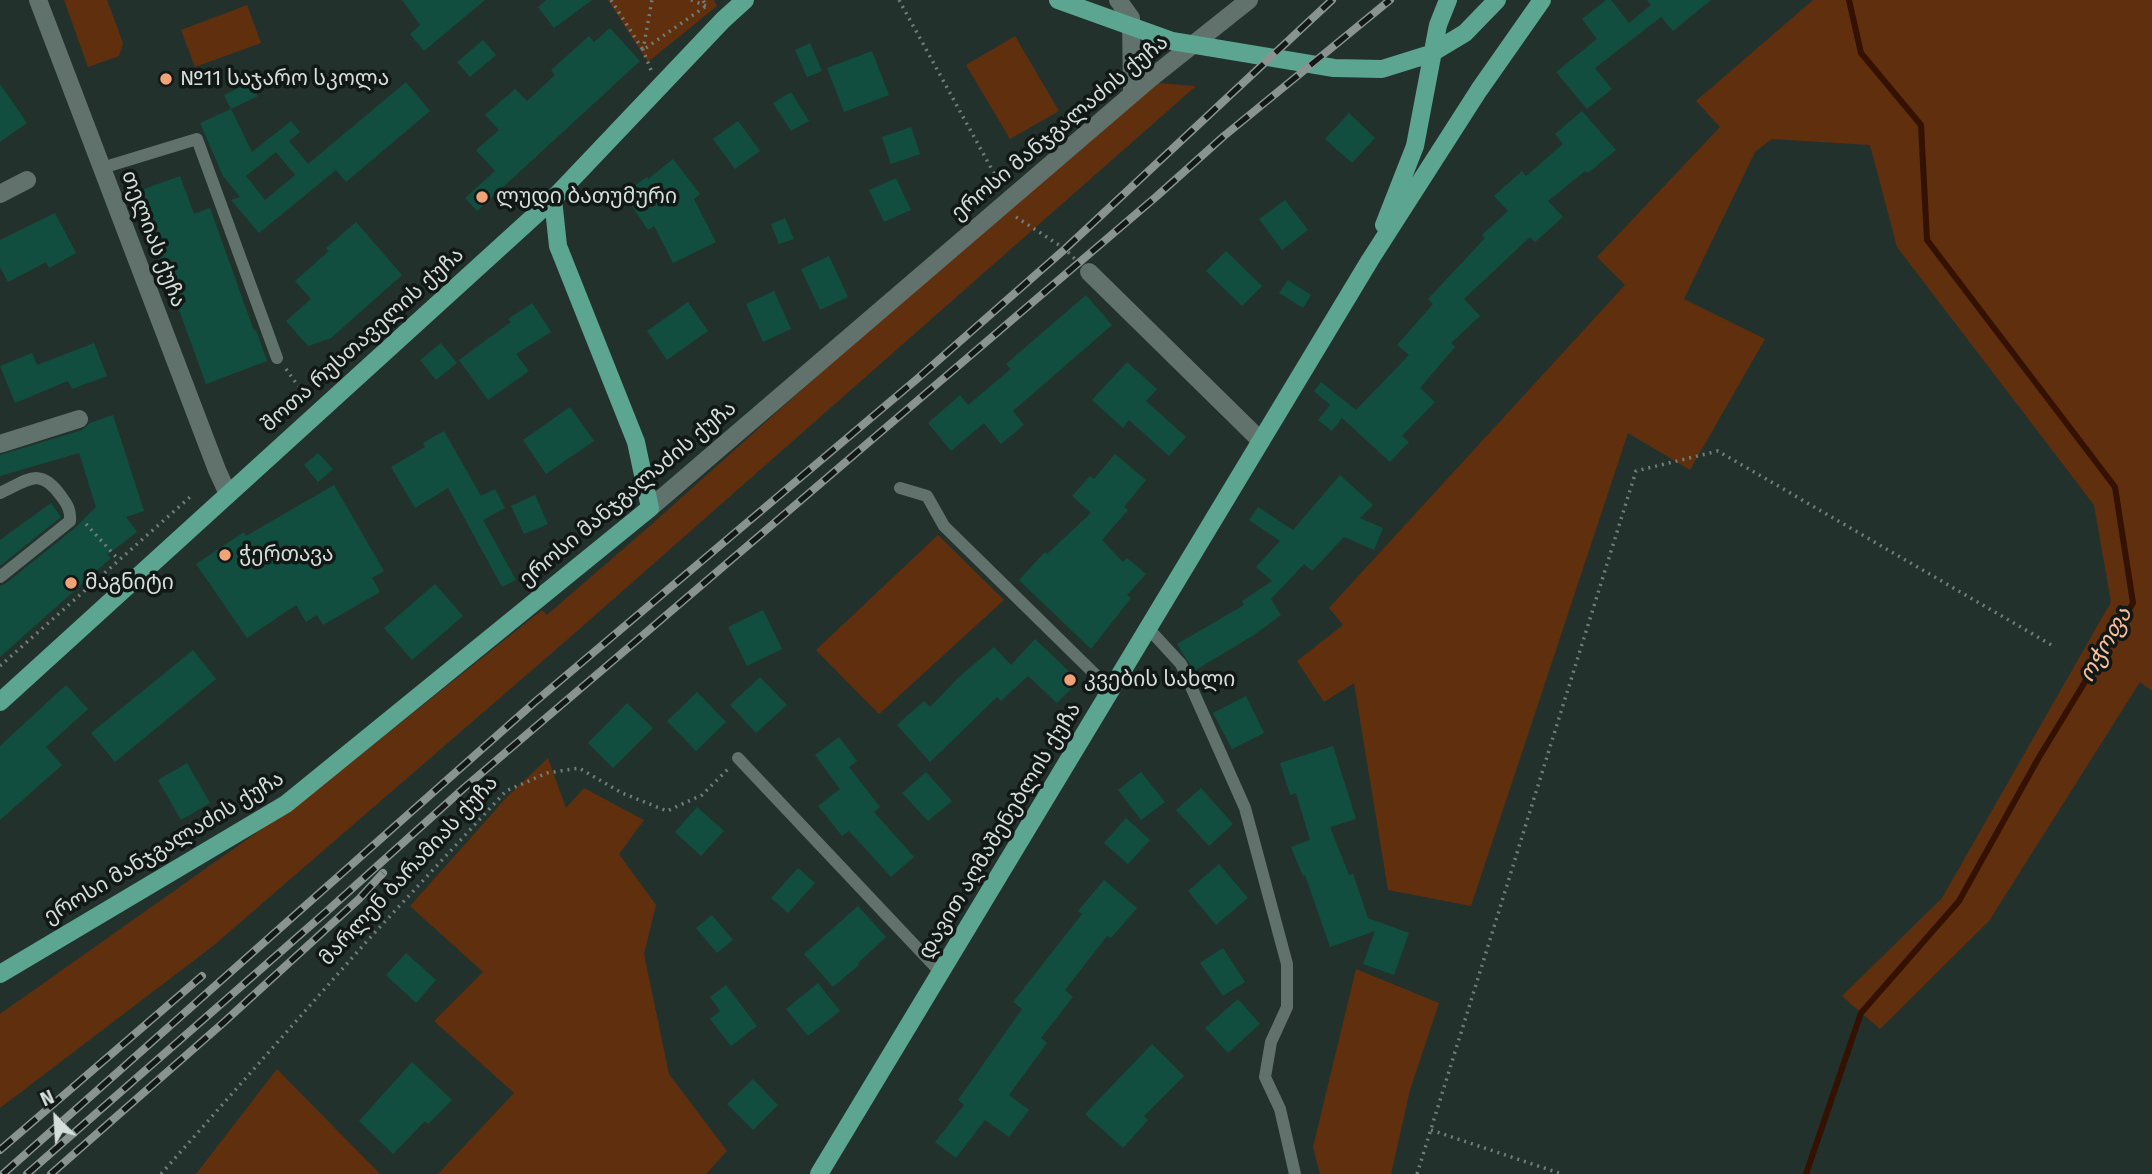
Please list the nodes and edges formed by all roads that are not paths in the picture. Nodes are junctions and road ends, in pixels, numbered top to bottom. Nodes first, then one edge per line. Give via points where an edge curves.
1 (38, 0) edge
2 (745, 0) edge
3 (1058, 0) edge
4 (1118, 0) edge
5 (1249, 0) edge
6 (1448, 0) edge
7 (1497, 0) edge
8 (1542, 0) edge
9 (1132, 94) junction
10 (102, 168) junction
11 (27, 180) dead end
12 (0, 194) edge
13 (553, 199) junction
14 (1370, 260) junction
15 (1089, 272) road end
16 (277, 358) road end
17 (79, 419) dead end
18 (1261, 441) junction
19 (0, 444) edge
20 (900, 488) dead end
21 (0, 493) edge
22 (228, 494) junction
23 (650, 508) junction
24 (0, 577) edge
25 (1148, 628) junction
26 (1111, 690) junction
27 (0, 702) edge
28 (738, 758) road end
29 (941, 973) junction
30 (0, 974) edge
31 (820, 1174) edge
32 (1295, 1174) edge

1 - 10 street, თელიას ქუჩა
2 - 13 main road, შოთა რუსთაველის ქუჩა
3 - 7 main road via 1172,41 1334,68 1382,69 1430,54 1465,33
4 - 9 street via 1130,18
5 - 9 street, ეროსი მანჯგალაძის ქუჩა
6 - 14 main road, დავით აღმაშენებლის ქუჩა via 1438,25 1415,146
8 - 14 main road, დავით აღმაშენებლის ქუჩა
9 - 23 street, ეროსი მანჯგალაძის ქუჩა
10 - 16 lane via 197,139
10 - 22 street, თელიას ქუჩა
11 - 12 street
13 - 22 main road, შოთა რუსთაველის ქუჩა
13 - 23 main road via 558,246 636,442
14 - 18 main road, დავით აღმაშენებლის ქუჩა
15 - 18 street
17 - 19 street
18 - 25 main road, დავით აღმაშენებლის ქუჩა
20 - 26 lane via 927,496 944,526
21 - 24 lane via 28,480 50,481 71,516
22 - 27 main road, შოთა რუსთაველის ქუჩა
23 - 30 main road, ეროსი მანჯგალაძის ქუჩა via 286,804
25 - 26 main road, დავით აღმაშენებლის ქუჩა
25 - 32 lane via 1181,664 1245,808 1284,951 1287,1007 1271,1042 1265,1077 1280,1109
26 - 29 main road, დავით აღმაშენებლის ქუჩა
28 - 29 lane
29 - 31 main road, დავით აღმაშენებლის ქუჩა

